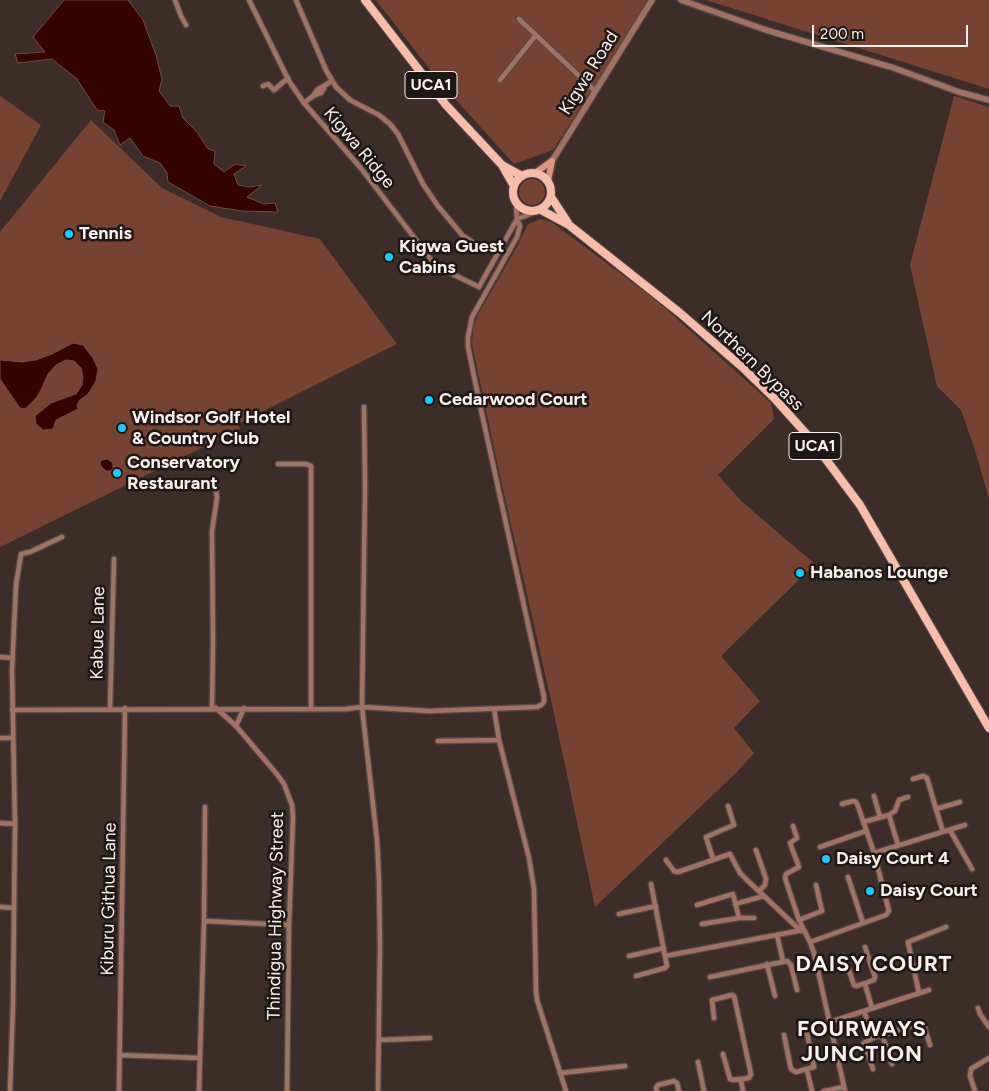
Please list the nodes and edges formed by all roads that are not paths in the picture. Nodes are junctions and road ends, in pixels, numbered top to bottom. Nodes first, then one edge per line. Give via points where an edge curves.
1 (175, 0) edge
2 (248, 0) edge
3 (296, 0) edge
4 (366, 0) edge
5 (652, 0) edge
6 (681, 0) edge
7 (519, 20) dead end
8 (186, 25) dead end
9 (536, 35) junction
10 (288, 78) junction
11 (500, 80) dead end
12 (332, 82) junction
13 (263, 86) dead end
14 (595, 91) junction
15 (989, 100) edge
16 (304, 103) junction
17 (552, 161) junction
18 (502, 165) junction
19 (535, 173) junction
20 (522, 176) junction
21 (548, 181) junction
22 (514, 186) junction
23 (551, 197) junction
24 (516, 203) junction
25 (540, 210) junction
26 (516, 221) junction
27 (569, 225) junction
28 (487, 251) dead end
29 (364, 407) dead end
30 (278, 464) dead end
31 (216, 482) dead end
32 (62, 537) dead end
33 (114, 559) dead end
34 (0, 657) edge
35 (13, 658) junction
36 (362, 707) junction
37 (110, 708) junction
38 (126, 708) junction
39 (214, 708) junction
40 (244, 708) junction
41 (311, 709) junction
42 (494, 709) junction
43 (12, 710) junction
44 (236, 726) junction
45 (989, 728) edge
46 (0, 738) edge
47 (13, 738) junction
48 (499, 740) junction
49 (438, 741) dead end
50 (913, 779) dead end
51 (874, 796) dead end
52 (908, 797) dead end
53 (960, 802) dead end
54 (842, 804) dead end
55 (728, 806) dead end
56 (205, 808) dead end
57 (936, 809) junction
58 (889, 815) junction
59 (880, 817) junction
60 (863, 822) junction
61 (0, 823) edge
62 (15, 824) junction
63 (965, 825) dead end
64 (793, 826) dead end
65 (950, 830) junction
66 (866, 831) junction
67 (943, 832) junction
68 (898, 845) junction
69 (820, 847) dead end
70 (756, 850) dead end
71 (874, 853) junction
72 (713, 859) junction
73 (666, 860) dead end
74 (972, 869) dead end
75 (848, 876) dead end
76 (651, 884) dead end
77 (816, 885) dead end
78 (759, 891) junction
79 (764, 896) junction
80 (736, 904) junction
81 (697, 905) dead end
82 (656, 906) junction
83 (0, 907) edge
84 (14, 908) junction
85 (619, 914) dead end
86 (739, 918) junction
87 (754, 918) dead end
88 (799, 920) junction
89 (204, 921) junction
90 (863, 923) junction
91 (702, 924) dead end
92 (289, 925) junction
93 (946, 927) dead end
94 (802, 930) junction
95 (777, 935) junction
96 (810, 942) junction
97 (865, 947) dead end
98 (664, 948) junction
99 (629, 956) dead end
100 (665, 956) junction
101 (844, 956) dead end
102 (783, 961) junction
103 (767, 964) junction
104 (636, 976) dead end
105 (710, 977) dead end
106 (865, 984) junction
107 (797, 990) dead end
108 (929, 990) dead end
109 (919, 993) junction
110 (775, 996) dead end
111 (872, 1008) junction
112 (978, 1008) dead end
113 (864, 1011) junction
114 (714, 1018) dead end
115 (830, 1022) junction
116 (989, 1027) edge
117 (807, 1033) dead end
118 (784, 1035) dead end
119 (882, 1035) junction
120 (430, 1038) dead end
121 (873, 1038) junction
122 (379, 1040) junction
123 (930, 1046) dead end
124 (723, 1054) dead end
125 (120, 1055) junction
126 (200, 1058) junction
127 (989, 1058) edge
128 (698, 1062) dead end
129 (892, 1064) dead end
130 (625, 1066) dead end
131 (873, 1069) dead end
132 (807, 1070) junction
133 (560, 1073) junction
134 (741, 1080) junction
135 (845, 1089) edge
136 (10, 1091) edge
137 (119, 1091) edge
138 (199, 1091) edge
139 (287, 1091) edge
140 (378, 1091) edge
141 (566, 1091) edge
142 (656, 1091) edge
143 (679, 1091) edge
144 (704, 1091) edge
145 (743, 1091) edge
146 (812, 1091) edge
147 (824, 1091) edge
148 (975, 1091) edge

1 - 8 street
2 - 10 street, Kigwa Ridge
3 - 12 street
4 - 18 main road, UCA1 via 446,105
5 - 14 street, Kigwa Road
6 - 15 street
7 - 9 street
9 - 11 street
9 - 14 street
10 - 13 street via 274,90 268,84
10 - 16 street, Kigwa Ridge
12 - 16 street
12 - 28 street via 350,100 380,115 390,124 438,206 463,236
14 - 17 street, Kigwa Road
16 - 26 street, Kigwa Ridge via 355,160 431,261 441,269 479,287
17 - 19 main road
17 - 21 main road
18 - 20 main road, UCA1
18 - 22 main road, UCA1
19 - 20 main road
19 - 21 main road
20 - 22 main road
21 - 23 main road
22 - 24 main road
23 - 25 main road
23 - 27 main road, UCA1
24 - 25 main road via 527,211
24 - 26 street
25 - 26 street
25 - 27 main road, UCA1
26 - 42 street via 520,226 517,237 472,318 468,348 544,702 537,707
27 - 45 main road, Northern Bypass / UCA1 via 742,367 810,438 864,511
29 - 36 street
30 - 41 street via 311,466
31 - 39 street via 212,531
32 - 35 street via 21,554 16,585
33 - 37 street, Kabue Lane
34 - 35 street
35 - 43 street
36 - 41 street
36 - 42 street via 429,711
36 - 122 street via 377,840
37 - 38 street
37 - 43 street
38 - 39 street
38 - 125 street, Kiburu Githua Lane
39 - 40 street
39 - 44 street, Thindigua Highway Street
40 - 41 street
40 - 44 street
42 - 48 street
43 - 47 street
44 - 92 street, Thindigua Highway Street via 284,784 292,805
46 - 47 street
47 - 62 street
48 - 49 street
48 - 133 street via 534,889 537,1000
50 - 57 street via 927,778
51 - 59 street
52 - 58 street via 899,800 895,812
53 - 57 street
54 - 60 street via 854,801
55 - 72 street via 734,824 706,837
56 - 89 street
57 - 67 street
58 - 59 street
58 - 68 street
59 - 60 street
60 - 66 street
61 - 62 street
62 - 84 street
63 - 65 street
64 - 88 street via 797,838 790,844 799,867 784,878
65 - 67 street
65 - 74 street
66 - 69 street
66 - 71 street
67 - 68 street
68 - 71 street
70 - 78 street via 766,879
71 - 90 street via 890,911
72 - 73 street via 676,872
72 - 78 street via 731,855 740,873
75 - 90 street
76 - 82 street
77 - 88 street via 822,911
78 - 79 street
79 - 80 street
79 - 94 street
80 - 81 street via 732,894
80 - 86 street
82 - 85 street
82 - 98 street
83 - 84 street
84 - 136 street
86 - 87 street
86 - 91 street
88 - 94 street
89 - 92 street
89 - 126 street
90 - 96 street
92 - 139 street, Thindigua Highway Street
93 - 109 street via 908,942
94 - 95 street
94 - 96 street
95 - 100 street
95 - 102 street
96 - 115 street
97 - 106 street via 876,977
98 - 99 street
98 - 100 street
100 - 104 street via 665,968
101 - 106 street via 854,985
102 - 103 street
102 - 107 street via 791,965
103 - 105 street
103 - 110 street
106 - 111 street
108 - 109 street
109 - 111 street
111 - 113 street
112 - 116 street
113 - 115 street
113 - 121 street
114 - 134 street via 712,1000 734,996 751,1074 750,1078
115 - 135 street
117 - 132 street via 814,1066
118 - 132 street via 792,1071
119 - 121 street
119 - 123 street via 921,1023
119 - 129 street
120 - 122 street
121 - 131 street via 864,1043
122 - 140 street
124 - 134 street via 730,1079
125 - 126 street
125 - 137 street, Kiburu Githua Lane
126 - 138 street
127 - 148 street via 971,1069
128 - 144 street
130 - 133 street
132 - 146 street
133 - 141 street
134 - 145 street
135 - 147 street
142 - 143 street via 658,1085 674,1081

